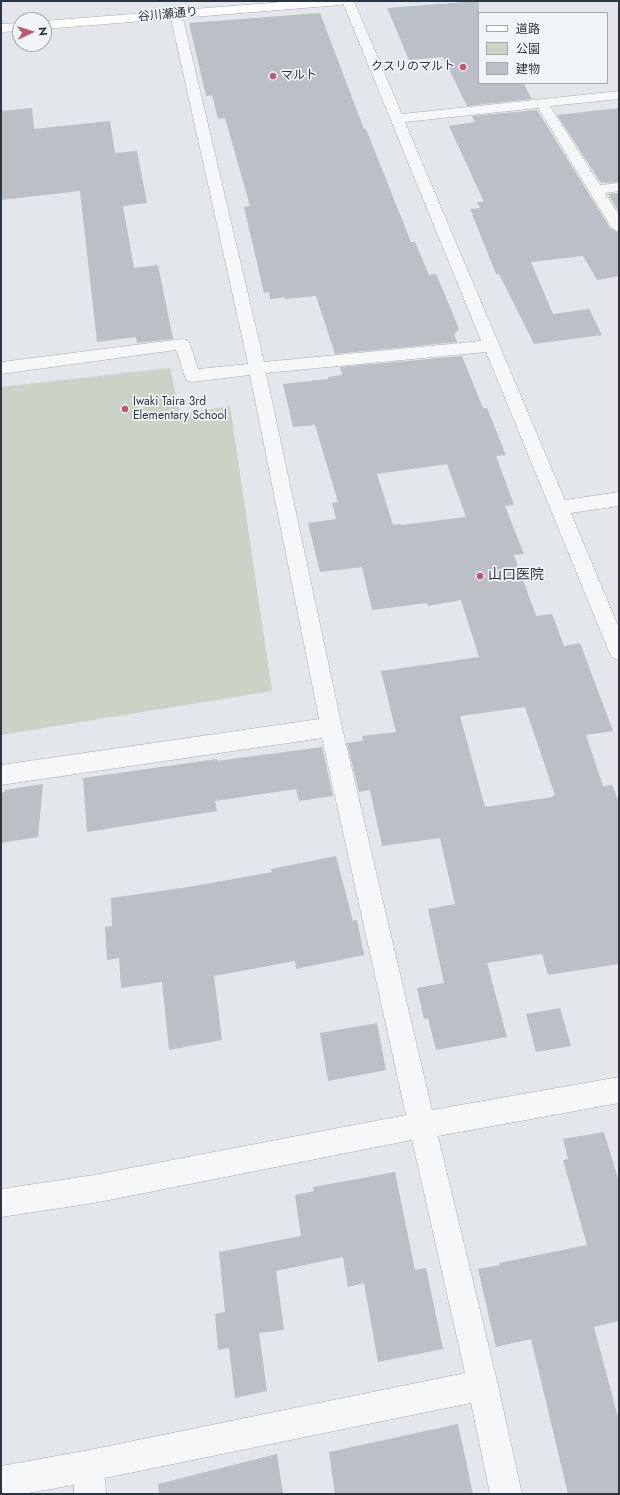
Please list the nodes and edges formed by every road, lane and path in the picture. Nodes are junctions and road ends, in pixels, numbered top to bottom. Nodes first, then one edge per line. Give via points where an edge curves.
1 (340, 1) edge
2 (348, 1) edge
3 (176, 14) junction
4 (52, 24) edge
5 (12, 27) edge
6 (1, 28) edge
7 (619, 96) edge
8 (542, 104) junction
9 (398, 119) junction
10 (619, 187) edge
11 (596, 190) junction
12 (619, 227) edge
13 (491, 346) junction
14 (1, 368) edge
15 (257, 368) junction
16 (619, 499) edge
17 (559, 508) junction
18 (619, 652) edge
19 (331, 726) junction
20 (1, 776) edge
21 (619, 1090) edge
22 (422, 1125) junction
23 (1, 1203) edge
24 (483, 1385) junction
25 (89, 1480) edge
26 (1, 1482) edge
27 (506, 1494) edge

1 - 3 main road, 谷川瀬通り
2 - 9 street
3 - 4 main road, 谷川瀬通り
3 - 15 street
5 - 6 main road
7 - 8 street
8 - 9 street
8 - 11 street
9 - 13 street
10 - 11 street
11 - 12 street
13 - 15 street
13 - 17 street
14 - 15 street via 182,344 192,376
15 - 19 street
16 - 17 street
17 - 18 street
19 - 20 street
19 - 22 street
21 - 22 street
22 - 23 street via 94,1189
22 - 24 street
24 - 25 street
24 - 27 street
25 - 26 street

